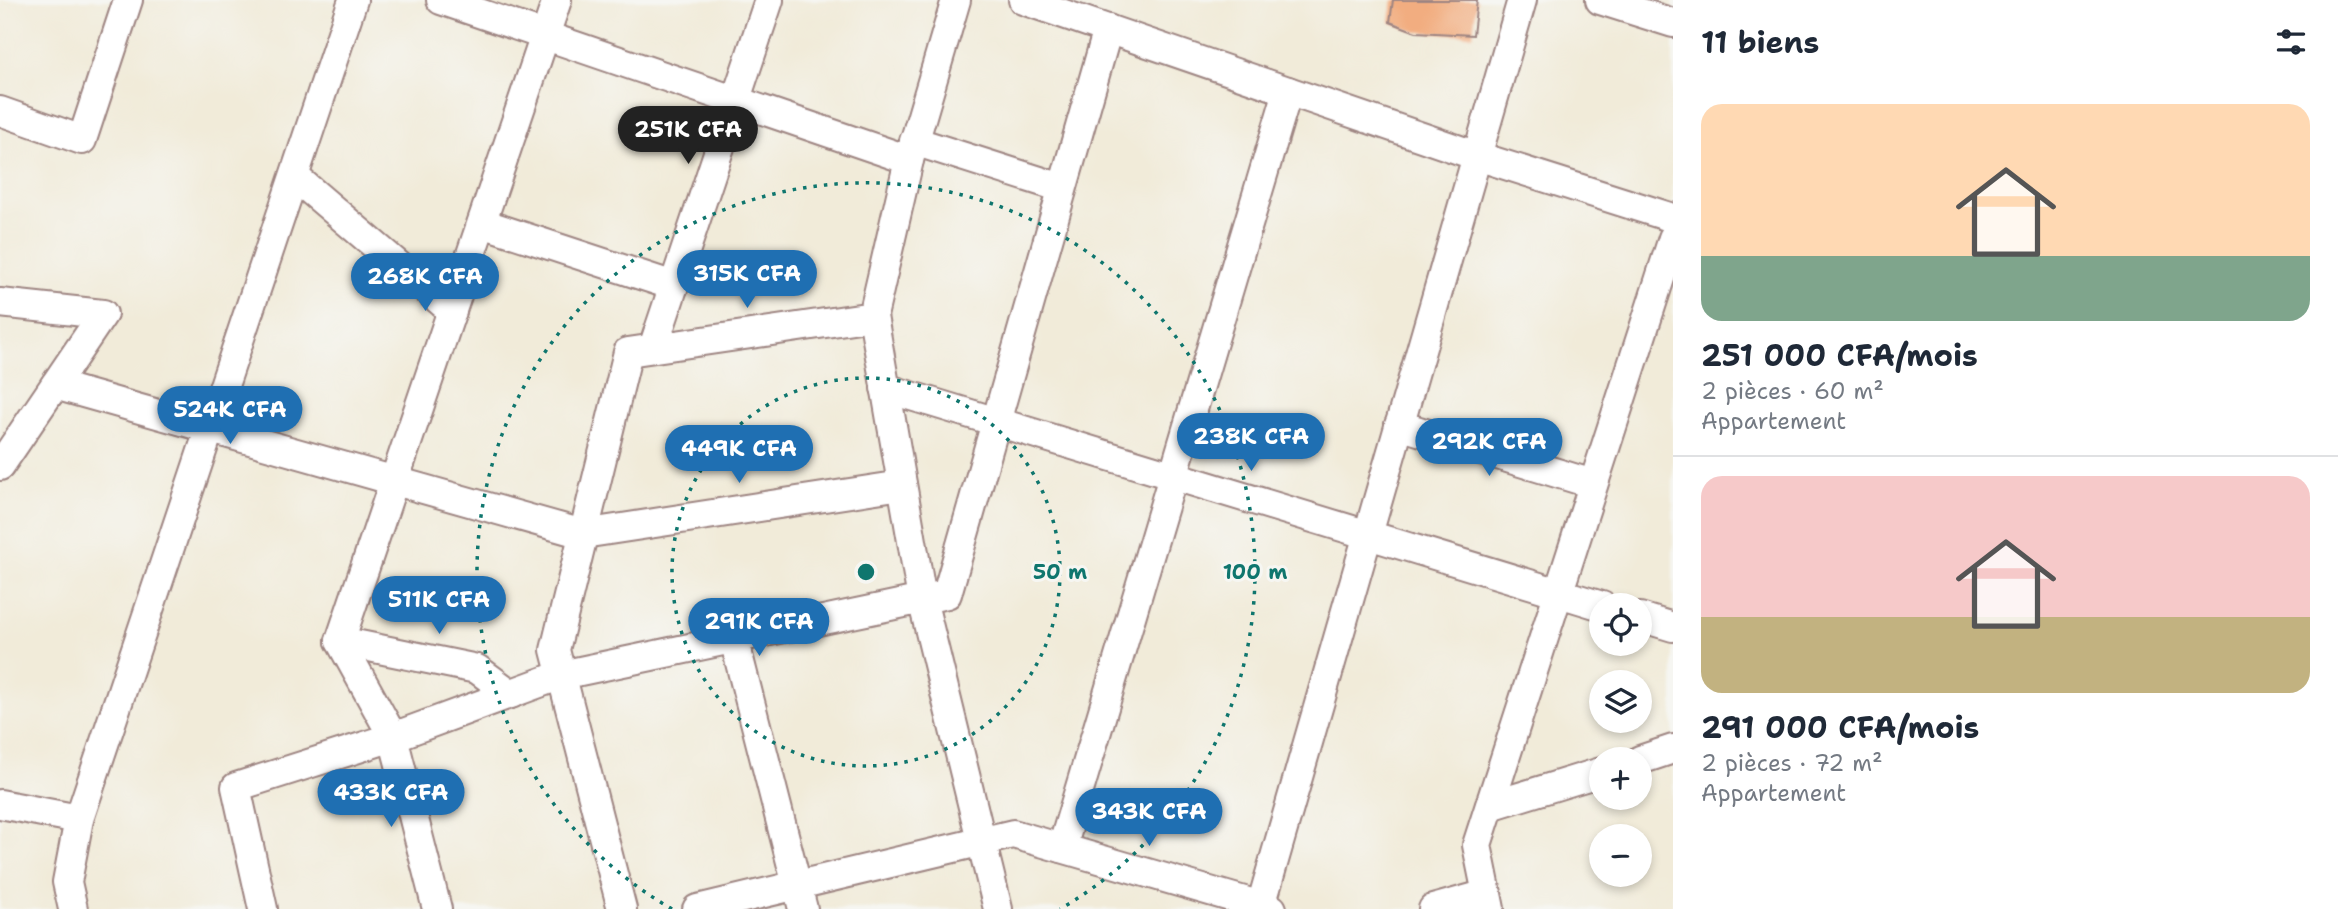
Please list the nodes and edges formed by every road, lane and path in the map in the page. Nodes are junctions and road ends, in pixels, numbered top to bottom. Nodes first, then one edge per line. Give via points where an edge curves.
1 (128, 0) edge
2 (353, 0) edge
3 (441, 0) edge
4 (557, 0) edge
5 (769, 0) edge
6 (956, 0) edge
7 (1023, 0) edge
8 (1522, 0) edge
9 (1600, 0) edge
10 (1673, 23) edge
11 (1108, 29) junction
12 (545, 36) junction
13 (1288, 91) junction
14 (735, 100) junction
15 (0, 111) edge
16 (912, 150) junction
17 (1477, 156) junction
18 (295, 177) junction
19 (1062, 188) junction
20 (1673, 218) edge
21 (482, 223) junction
22 (1673, 238) edge
23 (674, 286) junction
24 (0, 303) edge
25 (452, 311) junction
26 (873, 316) junction
27 (653, 348) junction
28 (55, 385) junction
29 (886, 388) junction
30 (996, 422) junction
31 (1399, 425) junction
32 (210, 428) junction
33 (0, 466) edge
34 (1173, 475) junction
35 (395, 480) junction
36 (1593, 484) junction
37 (902, 485) junction
38 (583, 534) junction
39 (1367, 534) junction
40 (1559, 592) junction
41 (922, 599) junction
42 (1589, 602) edge
43 (1652, 621) edge
44 (1673, 627) edge
45 (734, 639) junction
46 (340, 641) junction
47 (561, 675) junction
48 (511, 694) junction
49 (393, 737) junction
50 (1673, 750) edge
51 (1652, 756) edge
52 (1589, 776) edge
53 (0, 804) edge
54 (1490, 806) junction
55 (79, 819) junction
56 (981, 841) junction
57 (1062, 848) junction
58 (800, 897) edge
59 (1488, 902) edge
60 (1264, 908) edge
61 (73, 909) edge
62 (263, 909) edge
63 (437, 909) edge
64 (622, 909) edge
65 (697, 909) edge
66 (998, 909) edge
67 (1433, 909) edge

1 - 15 street via 82,140
2 - 18 street
3 - 12 street
4 - 12 street
5 - 14 street
6 - 16 street
7 - 11 street
8 - 17 street
9 - 10 street
11 - 13 street
11 - 19 street
12 - 14 street
12 - 21 street
13 - 17 street
13 - 34 street
14 - 16 street
14 - 23 street
16 - 19 street
16 - 26 street
17 - 20 street
17 - 31 street
18 - 25 street
18 - 32 street
19 - 30 street
21 - 23 street
21 - 25 street
22 - 36 street
23 - 27 street
24 - 28 street via 103,314
25 - 35 street
26 - 27 street
26 - 29 street
27 - 38 street via 628,352
28 - 32 street
28 - 33 street
29 - 30 street
29 - 37 street
30 - 34 street
30 - 41 street via 947,594
31 - 36 street
31 - 39 street
32 - 35 street
32 - 55 street
34 - 39 street
34 - 57 street
35 - 38 street
35 - 46 street
36 - 40 street
37 - 38 street
37 - 41 street
38 - 47 street via 555,650
39 - 40 street
39 - 60 street
40 - 42 street
40 - 54 street
41 - 45 street
41 - 56 street
43 - 44 street
45 - 47 street
45 - 58 street
46 - 48 street via 477,669
46 - 49 street
47 - 48 street
47 - 64 street
48 - 49 street
49 - 62 street via 236,788
49 - 63 street
50 - 51 street
52 - 54 street
53 - 55 street
54 - 59 street via 1477,845
55 - 61 street via 67,882
56 - 57 street via 1013,834
56 - 58 street
56 - 66 street
57 - 60 street
58 - 65 street
59 - 67 street

